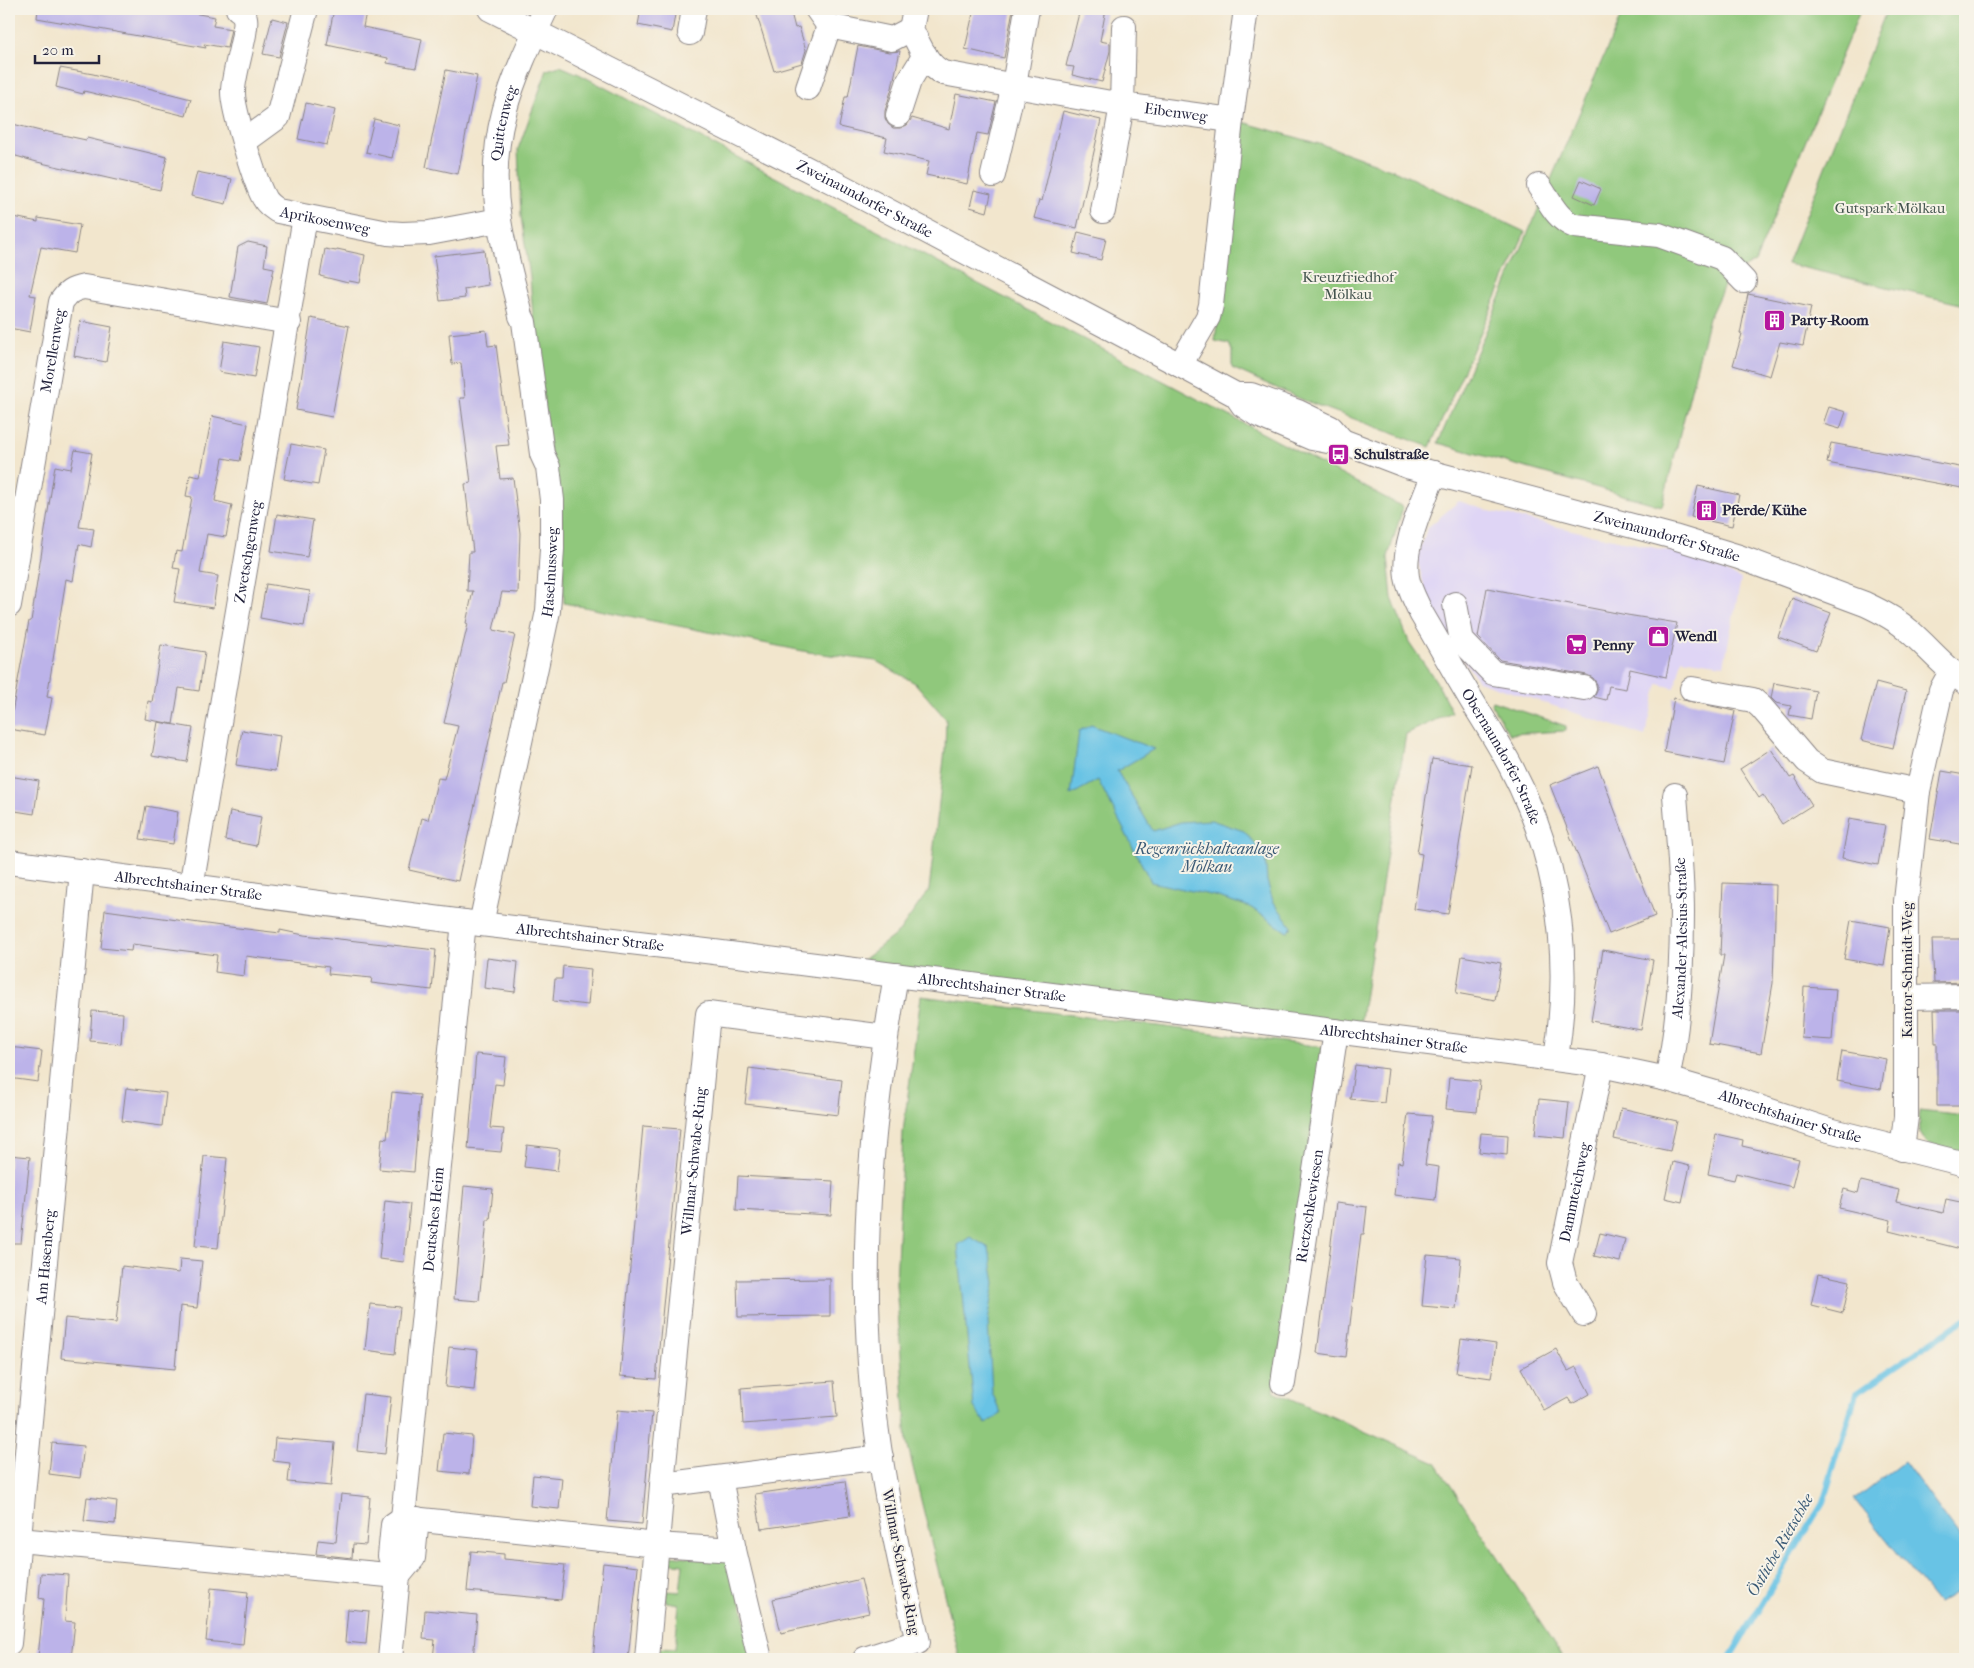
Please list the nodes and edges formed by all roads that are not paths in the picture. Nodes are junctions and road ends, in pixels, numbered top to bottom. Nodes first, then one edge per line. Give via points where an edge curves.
1 (238, 9) edge
2 (306, 9) edge
3 (490, 9) edge
4 (546, 9) edge
5 (694, 9) edge
6 (1027, 9) edge
7 (1246, 9) edge
8 (823, 17) edge
9 (913, 19) edge
10 (1124, 27) dead end
11 (535, 32) junction
12 (690, 33) dead end
13 (924, 55) junction
14 (1014, 85) junction
15 (808, 88) dead end
16 (1122, 105) junction
17 (898, 115) dead end
18 (1231, 120) junction
19 (245, 141) junction
20 (993, 175) dead end
21 (1539, 186) dead end
22 (1103, 211) dead end
23 (306, 217) junction
24 (499, 220) junction
25 (1744, 281) dead end
26 (289, 322) junction
27 (1180, 365) junction
28 (1434, 473) junction
29 (1455, 604) dead end
30 (9, 606) edge
31 (1958, 677) edge
32 (1584, 688) dead end
33 (1692, 689) dead end
34 (1918, 791) junction
35 (1675, 795) dead end
36 (9, 862) edge
37 (82, 872) junction
38 (191, 887) junction
39 (472, 923) junction
40 (896, 976) junction
41 (1965, 996) edge
42 (1906, 997) junction
43 (1336, 1031) junction
44 (885, 1037) junction
45 (1556, 1058) junction
46 (1601, 1065) junction
47 (1667, 1079) junction
48 (1902, 1149) junction
49 (1965, 1164) edge
50 (1584, 1314) dead end
51 (1283, 1383) dead end
52 (881, 1457) junction
53 (720, 1478) junction
54 (662, 1485) junction
55 (410, 1518) junction
56 (19, 1540) junction
57 (657, 1545) junction
58 (734, 1550) junction
59 (398, 1576) junction
60 (9, 1643) edge
61 (390, 1659) edge
62 (647, 1659) edge
63 (760, 1659) edge
64 (865, 1659) edge

1 - 19 street, Aprikosenweg via 245,23 232,92
2 - 19 street via 278,117
3 - 11 street, Zweinaundorfer Straße
4 - 11 street, Quittenweg
5 - 12 street
6 - 14 street
7 - 18 street
8 - 9 street, Eibenweg via 892,39
8 - 15 street, Eibenweg
9 - 13 street, Eibenweg
10 - 16 street
11 - 24 street, Quittenweg via 502,117 496,146
11 - 27 street, Zweinaundorfer Straße via 841,186
13 - 14 street, Eibenweg via 943,73
13 - 17 street via 909,81
14 - 16 street, Eibenweg
14 - 20 street
16 - 18 street, Eibenweg
16 - 22 street
18 - 27 street via 1212,305
19 - 23 street, Aprikosenweg via 269,205 278,211
21 - 25 street via 1568,224 1659,235 1722,258
23 - 24 street, Aprikosenweg via 402,234 428,233
23 - 26 street, Zwetschgenweg
24 - 39 street, Haselnussweg via 524,322 542,454 548,467 552,549 546,626
26 - 30 street, Morellenweg via 84,287 74,288 66,294 60,302
26 - 38 street, Zwetschgenweg
27 - 28 street, Zweinaundorfer Straße via 1236,395 1251,395 1298,412 1331,428 1342,441
28 - 31 street, Zweinaundorfer Straße via 1739,557 1865,604 1907,628
28 - 45 street, Obernaundorfer Straße via 1408,544 1407,578 1421,613 1511,767 1548,859 1561,930 1563,997
29 - 32 street via 1462,641 1493,673
31 - 34 street, Kantor-Schmidt-Weg via 1941,690
33 - 34 street via 1753,700 1762,706 1807,761 1822,771
34 - 42 street, Kantor-Schmidt-Weg via 1906,901
35 - 47 street, Alexander-Alesius-Straße via 1682,921 1680,978
36 - 37 street, Albrechtshainer Straße
37 - 38 street, Albrechtshainer Straße
37 - 56 street, Am Hasenberg
38 - 39 street, Albrechtshainer Straße
39 - 40 street, Albrechtshainer Straße
39 - 55 street, Deutsches Heim
40 - 43 street, Albrechtshainer Straße
40 - 44 street, Willmar-Schwabe-Ring
41 - 42 street
42 - 48 street, Kantor-Schmidt-Weg via 1906,1117
43 - 45 street, Albrechtshainer Straße
43 - 51 street, Rietzschkewiesen
44 - 52 street, Willmar-Schwabe-Ring via 870,1170 866,1265 870,1363
44 - 54 street, Willmar-Schwabe-Ring via 708,1014
45 - 46 street, Albrechtshainer Straße
46 - 47 street, Albrechtshainer Straße
46 - 50 street, Dammteichweg via 1560,1264 1565,1282
47 - 48 street, Albrechtshainer Straße via 1825,1129
48 - 49 street, Albrechtshainer Straße
52 - 53 street
52 - 64 street, Willmar-Schwabe-Ring via 897,1551 918,1642
53 - 54 street
53 - 58 street
54 - 57 street, Willmar-Schwabe-Ring
55 - 57 street
55 - 59 street, Deutsches Heim via 393,1525 390,1556
56 - 59 street
56 - 60 street, Am Hasenberg
57 - 58 street
57 - 62 street, Willmar-Schwabe-Ring
58 - 63 street
59 - 61 street, Deutsches Heim

